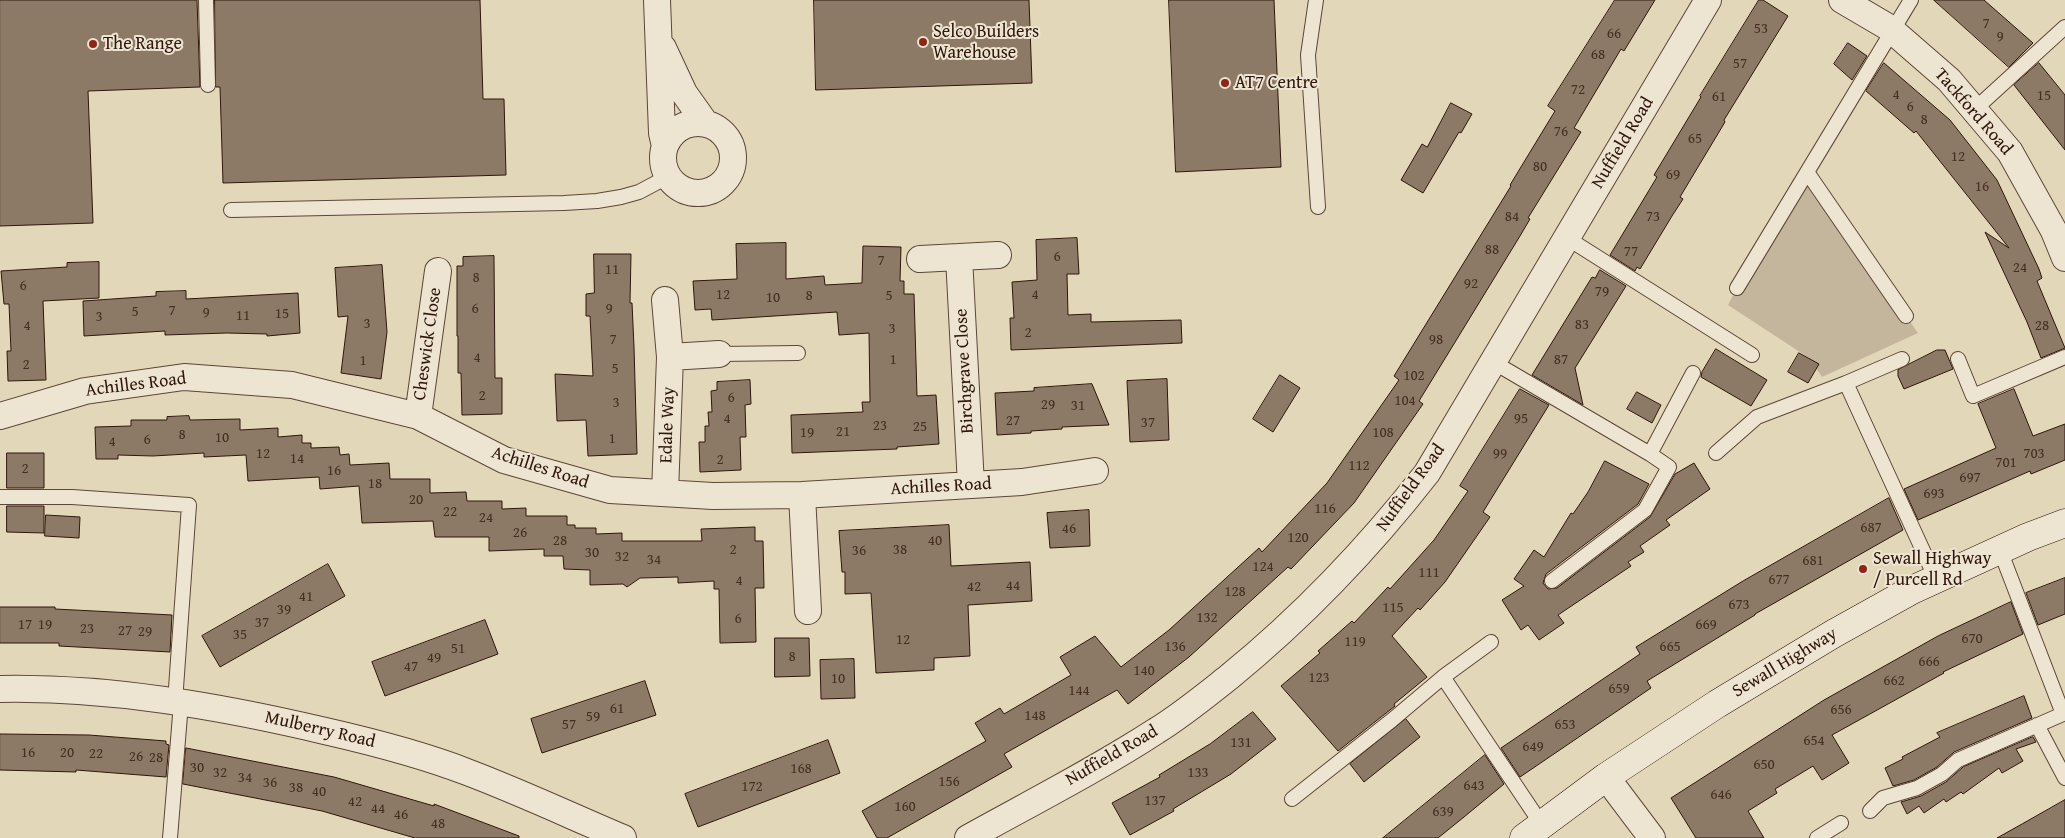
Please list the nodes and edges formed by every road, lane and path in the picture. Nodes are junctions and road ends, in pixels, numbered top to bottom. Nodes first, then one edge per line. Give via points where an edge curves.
1 (206, 0) edge
2 (657, 0) edge
3 (1316, 0) edge
4 (1708, 0) edge
5 (1842, 0) edge
6 (1911, 0) edge
7 (2065, 27) edge
8 (1892, 31) junction
9 (659, 38) junction
10 (208, 85) dead end
11 (1974, 110) junction
12 (706, 124) junction
13 (666, 146) junction
14 (1807, 172) junction
15 (669, 176) junction
16 (1318, 207) dead end
17 (231, 210) dead end
18 (1567, 238) junction
19 (998, 255) dead end
20 (959, 257) junction
21 (2065, 258) edge
22 (920, 259) dead end
23 (438, 271) dead end
24 (1737, 288) dead end
25 (666, 300) dead end
26 (1906, 316) dead end
27 (798, 353) dead end
28 (719, 354) joint
29 (1752, 355) dead end
30 (670, 357) junction
31 (2065, 358) edge
32 (1902, 359) dead end
33 (1958, 360) dead end
34 (1493, 362) junction
35 (1693, 372) dead end
36 (1846, 383) junction
37 (0, 416) edge
38 (418, 416) junction
39 (1716, 452) dead end
40 (1650, 454) junction
41 (1095, 471) dead end
42 (971, 486) junction
43 (665, 493) junction
44 (802, 496) junction
45 (0, 497) edge
46 (2065, 523) edge
47 (2000, 550) junction
48 (1936, 579) junction
49 (1552, 581) dead end
50 (808, 611) dead end
51 (1490, 642) dead end
52 (1443, 677) junction
53 (0, 689) edge
54 (178, 702) junction
55 (2064, 713) edge
56 (2037, 725) junction
57 (1606, 777) junction
58 (2065, 778) edge
59 (1292, 799) dead end
60 (1870, 811) dead end
61 (1842, 823) dead end
62 (1533, 832) edge
63 (170, 838) edge
64 (623, 838) edge
65 (968, 838) edge
66 (1652, 838) edge
67 (1816, 838) edge

1 - 10 lane
2 - 9 street
3 - 16 lane via 1308,54
4 - 18 street, Nuffield Road
5 - 8 street, Tackford Road
6 - 8 lane
7 - 11 lane
8 - 11 street, Tackford Road via 1949,80
8 - 14 lane
9 - 12 street via 684,93
9 - 13 street via 662,133
11 - 21 street, Tackford Road via 2010,152 2054,231
12 - 13 street via 682,127 674,132
12 - 15 street via 719,130 730,144 733,159 728,176 713,190 698,193 680,188
13 - 15 street via 663,159
14 - 24 lane
14 - 26 lane
15 - 17 lane via 639,192 597,201
18 - 29 lane
18 - 34 street, Nuffield Road
19 - 20 street
20 - 22 street
20 - 42 street, Birchgrave Close
23 - 38 street, Cheswick Close
25 - 30 street, Edale Way
27 - 28 lane
28 - 30 street
30 - 43 street, Edale Way
31 - 33 lane via 1973,396
32 - 36 lane
34 - 40 lane
34 - 65 street, Nuffield Road via 1427,473 1386,526 1272,641 1200,700 1157,730
35 - 40 lane
36 - 39 lane via 1757,417
36 - 48 lane
37 - 38 street, Achilles Road via 85,391 184,377 292,385
38 - 43 street, Achilles Road via 504,460 610,490
40 - 49 lane via 1669,467 1645,510
41 - 42 street, Achilles Road
42 - 44 street, Achilles Road
43 - 44 street, Achilles Road
44 - 50 street
45 - 54 lane via 72,497 189,505
46 - 47 street, Sewall Highway
47 - 48 street, Sewall Highway
47 - 55 lane
48 - 57 street, Sewall Highway via 1816,644
51 - 52 lane
52 - 59 lane
52 - 62 lane
53 - 54 street, Mulberry Road via 47,688
54 - 63 lane
54 - 64 street, Mulberry Road via 272,718 382,744 466,771
55 - 56 lane
56 - 58 lane
56 - 60 lane via 1958,760 1942,774 1917,788 1883,798
57 - 62 street, Sewall Highway
57 - 66 street
61 - 67 lane

